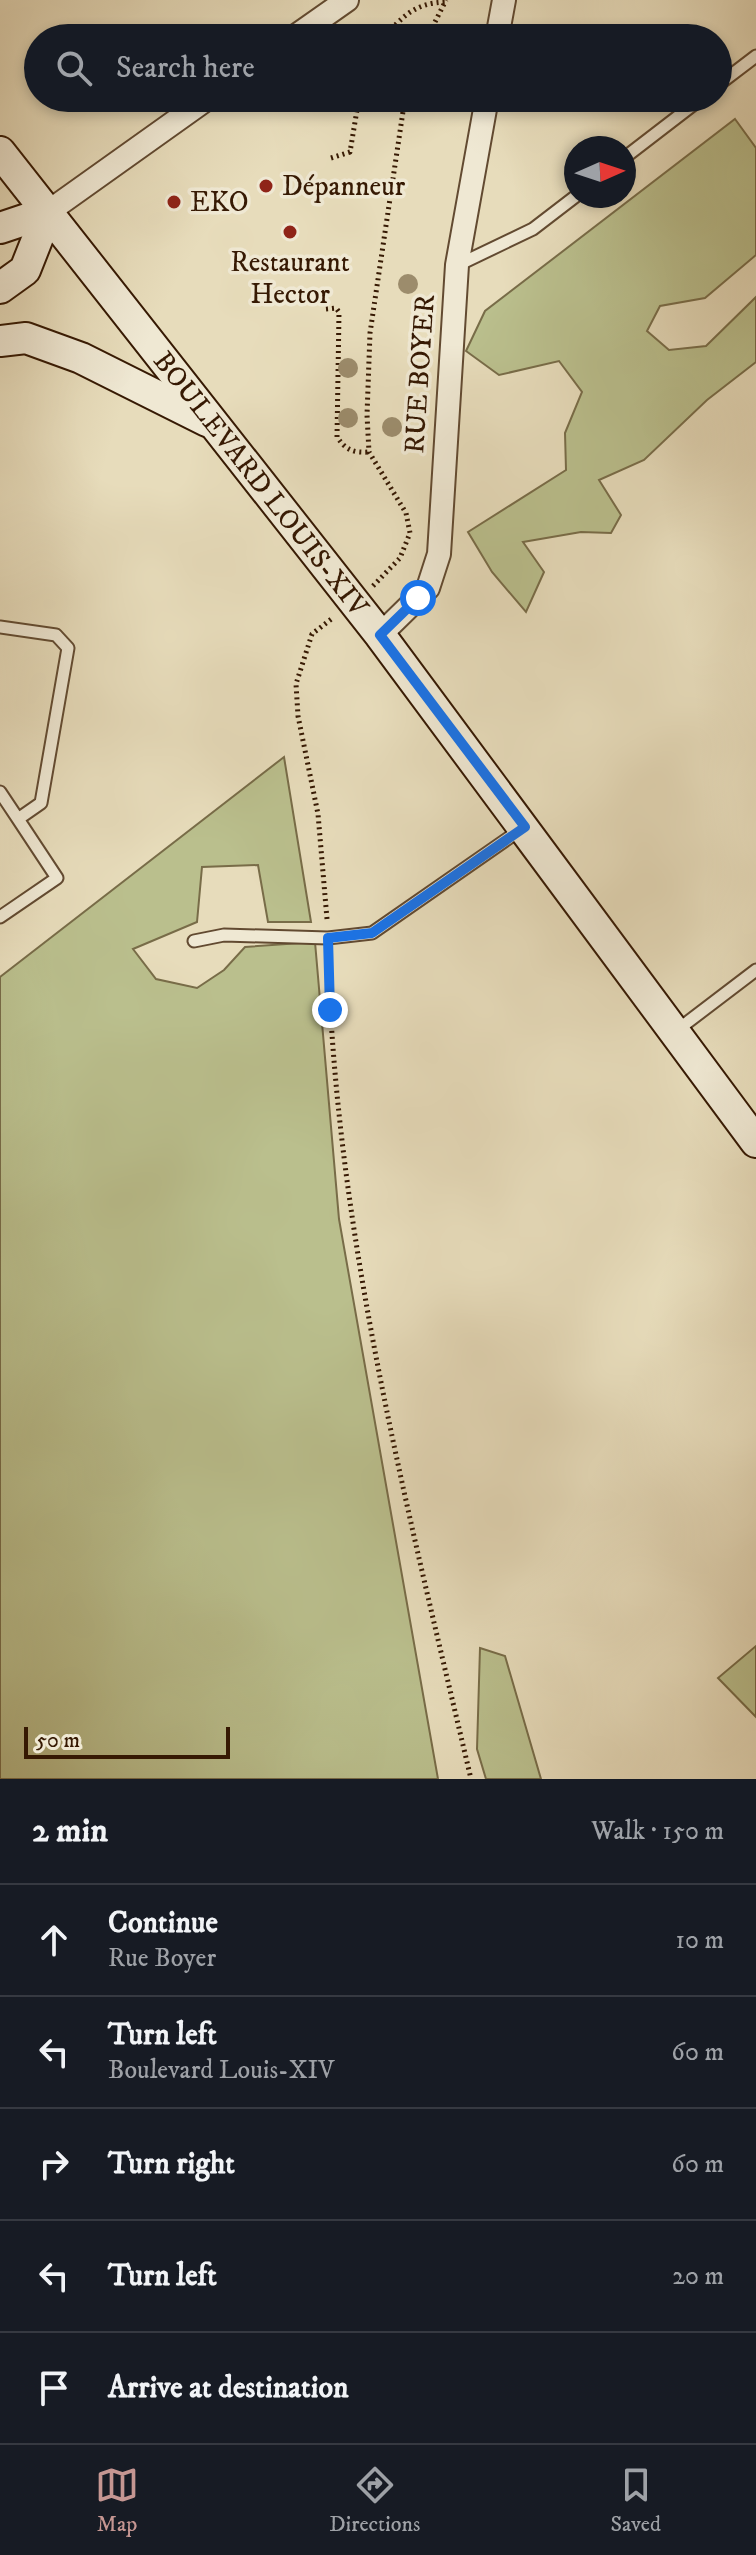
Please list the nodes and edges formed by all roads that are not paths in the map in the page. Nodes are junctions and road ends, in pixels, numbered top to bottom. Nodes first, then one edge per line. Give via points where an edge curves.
1 (347, 0) edge
2 (504, 0) edge
3 (313, 24) edge
4 (500, 24) edge
5 (756, 56) edge
6 (732, 74) edge
7 (188, 112) edge
8 (484, 112) edge
9 (684, 112) edge
10 (636, 149) edge
11 (0, 152) edge
12 (564, 205) edge
13 (48, 212) junction
14 (0, 228) edge
15 (457, 265) junction
16 (0, 288) edge
17 (0, 341) edge
18 (215, 425) junction
19 (0, 627) edge
20 (380, 635) junction
21 (0, 792) edge
22 (18, 819) junction
23 (525, 827) junction
24 (0, 917) edge
25 (194, 941) dead end
26 (756, 970) edge
27 (675, 1031) junction
28 (756, 1142) edge

1 - 3 street
2 - 4 street
5 - 6 lane
7 - 13 street
8 - 15 street, RUE BOYER
9 - 10 lane
11 - 13 main road, BOULEVARD LOUIS-XIV
12 - 15 lane via 533,229
13 - 14 main road
13 - 16 main road via 25,270
13 - 18 main road, BOULEVARD LOUIS-XIV
15 - 20 street, RUE BOYER via 439,554 428,588
17 - 18 main road via 26,338 81,358
18 - 20 main road, BOULEVARD LOUIS-XIV
19 - 22 lane via 56,635 68,648 41,803
20 - 23 main road, BOULEVARD LOUIS-XIV
21 - 22 lane
22 - 24 lane via 57,878
23 - 25 lane via 372,933 328,938 224,935
23 - 27 main road, BOULEVARD LOUIS-XIV
26 - 27 lane
27 - 28 main road, BOULEVARD LOUIS-XIV

